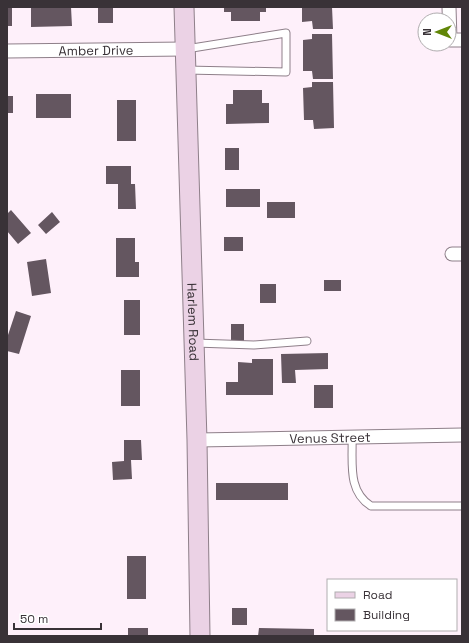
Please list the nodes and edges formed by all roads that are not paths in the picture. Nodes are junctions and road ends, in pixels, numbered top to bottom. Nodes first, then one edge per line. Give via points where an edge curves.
1 (184, 7) edge
2 (185, 49) junction
3 (7, 51) edge
4 (186, 70) junction
5 (307, 341) dead end
6 (195, 343) junction
7 (462, 435) edge
8 (352, 437) junction
9 (198, 440) junction
10 (462, 506) edge
11 (200, 636) edge

1 - 2 main road, Harlem Road
2 - 3 street, Amber Drive
2 - 4 main road, Harlem Road
2 - 4 lane via 286,33 286,72
4 - 6 main road, Harlem Road
5 - 6 lane via 254,345
6 - 9 main road, Harlem Road
7 - 8 street, Venus Street
8 - 9 street, Venus Street
8 - 10 lane via 353,478 361,500 371,506
9 - 11 main road, Harlem Road

